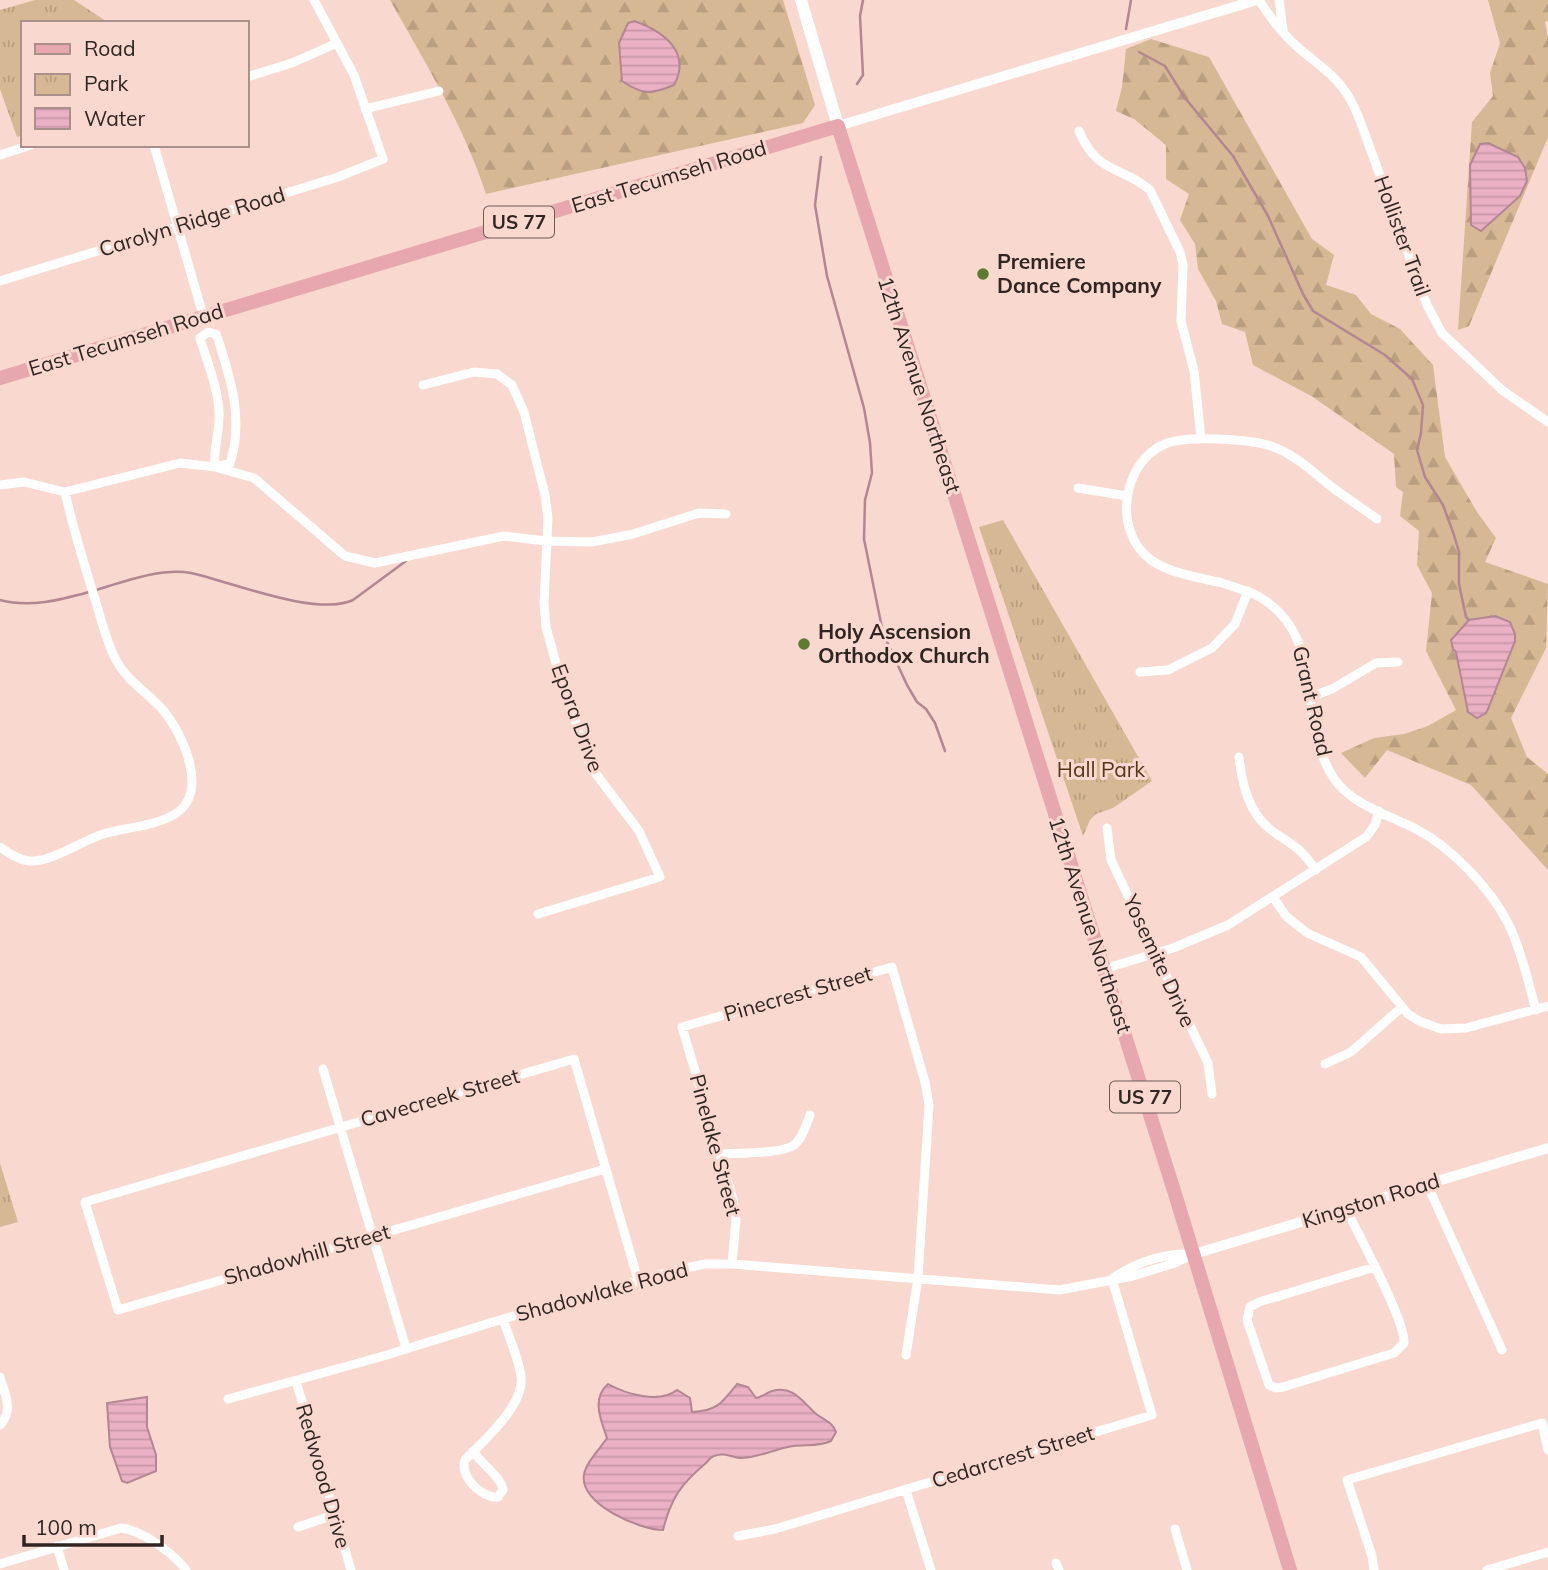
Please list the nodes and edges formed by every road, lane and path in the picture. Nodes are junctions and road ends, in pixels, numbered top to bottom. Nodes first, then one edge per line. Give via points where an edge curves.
1 (314, 0) edge
2 (801, 0) edge
3 (1258, 0) edge
4 (1279, 0) edge
5 (1283, 30) junction
6 (337, 43) junction
7 (248, 77) edge
8 (439, 91) dead end
9 (365, 109) junction
10 (838, 126) junction
11 (1079, 131) dead end
12 (25, 147) edge
13 (155, 147) edge
14 (0, 155) edge
15 (177, 226) junction
16 (0, 281) edge
17 (203, 317) junction
18 (208, 332) junction
19 (0, 378) edge
20 (423, 385) dead end
21 (1548, 422) edge
22 (1201, 438) junction
23 (215, 467) junction
24 (0, 485) edge
25 (1078, 488) dead end
26 (65, 492) junction
27 (1127, 496) junction
28 (726, 514) dead end
29 (1377, 519) dead end
30 (545, 541) junction
31 (1248, 592) junction
32 (1398, 662) dead end
33 (1140, 672) dead end
34 (1310, 697) junction
35 (1239, 757) dead end
36 (1379, 811) junction
37 (1107, 828) dead end
38 (0, 847) edge
39 (1316, 870) junction
40 (1273, 897) junction
41 (538, 914) dead end
42 (1155, 953) junction
43 (1104, 969) junction
44 (1548, 1006) edge
45 (1402, 1007) junction
46 (1536, 1010) junction
47 (682, 1027) joint
48 (1325, 1064) dead end
49 (323, 1069) dead end
50 (1212, 1094) dead end
51 (810, 1115) dead end
52 (341, 1127) junction
53 (1548, 1148) edge
54 (721, 1154) junction
55 (605, 1169) junction
56 (1427, 1184) junction
57 (85, 1202) joint
58 (1346, 1209) junction
59 (372, 1236) junction
60 (1194, 1254) junction
61 (732, 1264) junction
62 (1375, 1267) junction
63 (918, 1278) junction
64 (1112, 1279) junction
65 (638, 1280) junction
66 (503, 1319) junction
67 (406, 1349) junction
68 (1502, 1350) dead end
69 (906, 1355) dead end
70 (0, 1377) edge
71 (296, 1381) junction
72 (228, 1399) dead end
73 (0, 1424) edge
74 (1548, 1450) edge
75 (473, 1451) junction
76 (906, 1490) junction
77 (334, 1515) junction
78 (298, 1527) dead end
79 (1175, 1529) dead end
80 (738, 1536) dead end
81 (57, 1546) junction
82 (1548, 1552) edge
83 (0, 1564) edge
84 (64, 1570) edge
85 (186, 1570) edge
86 (351, 1570) edge
87 (931, 1570) edge
88 (1188, 1570) edge
89 (1290, 1570) edge
90 (1374, 1570) edge
91 (1487, 1570) edge

1 - 6 street
2 - 10 main road, 12th Avenue Northeast
3 - 5 street, Hollister Trail
3 - 10 street, East Tecumseh Road
4 - 5 street
5 - 21 street, Hollister Trail via 1333,76 1349,98 1427,305 1443,333 1502,390
6 - 7 street
6 - 9 street
8 - 9 street
9 - 15 street, Carolyn Ridge Road via 383,159
10 - 17 main road, East Tecumseh Road / US 77
10 - 43 main road, 12th Avenue Northeast / US 77
11 - 22 street via 1098,161 1150,190 1180,252 1184,275 1181,321 1194,371
12 - 14 street
13 - 15 street
15 - 16 street, Carolyn Ridge Road
15 - 17 street
17 - 18 street
17 - 19 main road, East Tecumseh Road / US 77
18 - 23 street via 200,338 217,394
18 - 23 street via 218,339 236,411 230,463
20 - 30 street via 474,372 497,374 512,385 524,412 545,495
22 - 27 street via 1178,440 1156,449 1138,468
22 - 29 street via 1279,449
23 - 26 street via 180,463
23 - 30 street via 254,478 345,556 375,563 504,536
24 - 26 street via 24,482
25 - 27 street
26 - 38 street via 115,659 129,680 163,711 188,757 193,781 178,813 157,823 110,832 46,859 28,861
27 - 31 street, Grant Road via 1132,535 1153,562
28 - 30 street via 699,513 592,542
30 - 41 street, Epora Drive via 546,626 583,746 607,792 639,831 660,877
31 - 33 street via 1235,624 1212,648 1168,670
31 - 34 street, Grant Road via 1264,598 1288,621 1300,645
32 - 34 street via 1376,663
34 - 36 street, Grant Road via 1322,756 1330,771 1345,792
35 - 39 street via 1242,786 1261,820 1303,852
36 - 39 street via 1366,837
36 - 46 street, Grant Road via 1438,842 1494,902 1514,938
37 - 42 street, Yosemite Drive via 1111,860
39 - 40 street
40 - 42 street via 1208,935
40 - 45 street via 1286,916 1307,933 1361,957
42 - 43 street
42 - 50 street, Yosemite Drive via 1208,1063
43 - 60 main road, 12th Avenue Northeast / US 77
44 - 46 street
45 - 46 street via 1430,1026 1452,1030
45 - 48 street via 1350,1052
47 - 54 street, Pinelake Street
47 - 63 street, Pinecrest Street via 892,967 929,1105
49 - 52 street
51 - 54 street via 797,1142 789,1148
52 - 55 street, Cavecreek Street via 574,1059
52 - 57 street, Cavecreek Street
52 - 59 street
53 - 56 street, Kingston Road
54 - 61 street, Pinelake Street via 736,1210
55 - 59 street, Shadowhill Street
55 - 65 street, Cavecreek Street
56 - 58 street, Kingston Road
56 - 68 street
57 - 59 street, Shadowhill Street via 118,1310
58 - 60 street, Kingston Road
58 - 62 street
59 - 67 street
60 - 64 street, Shadowlake Road via 1171,1254 1130,1266
60 - 89 main road, 12th Avenue Northeast / US 77
61 - 63 street, Shadowlake Road
61 - 65 street, Shadowlake Road via 690,1267
62 - 62 street via 1250,1307 1247,1320 1269,1385 1283,1387 1398,1351 1404,1343 1403,1330
63 - 64 street, Shadowlake Road via 1060,1290
63 - 69 street
64 - 76 street, Cedarcrest Street via 1152,1415
65 - 66 street, Shadowlake Road
66 - 67 street, Shadowlake Road
66 - 75 street via 521,1378 520,1392 513,1407
67 - 71 street, Shadowlake Road
70 - 73 street via 8,1407
71 - 72 street, Shadowlake Road
71 - 77 street, Redwood Drive
74 - 90 street via 1542,1423 1347,1480
75 - 75 street via 465,1460 464,1473 490,1498 498,1497 503,1490 501,1481
76 - 80 street, Cedarcrest Street
76 - 87 street
77 - 78 street
77 - 86 street, Redwood Drive
79 - 88 street
81 - 83 street
81 - 84 street
81 - 85 street via 125,1528 166,1549
82 - 91 street

